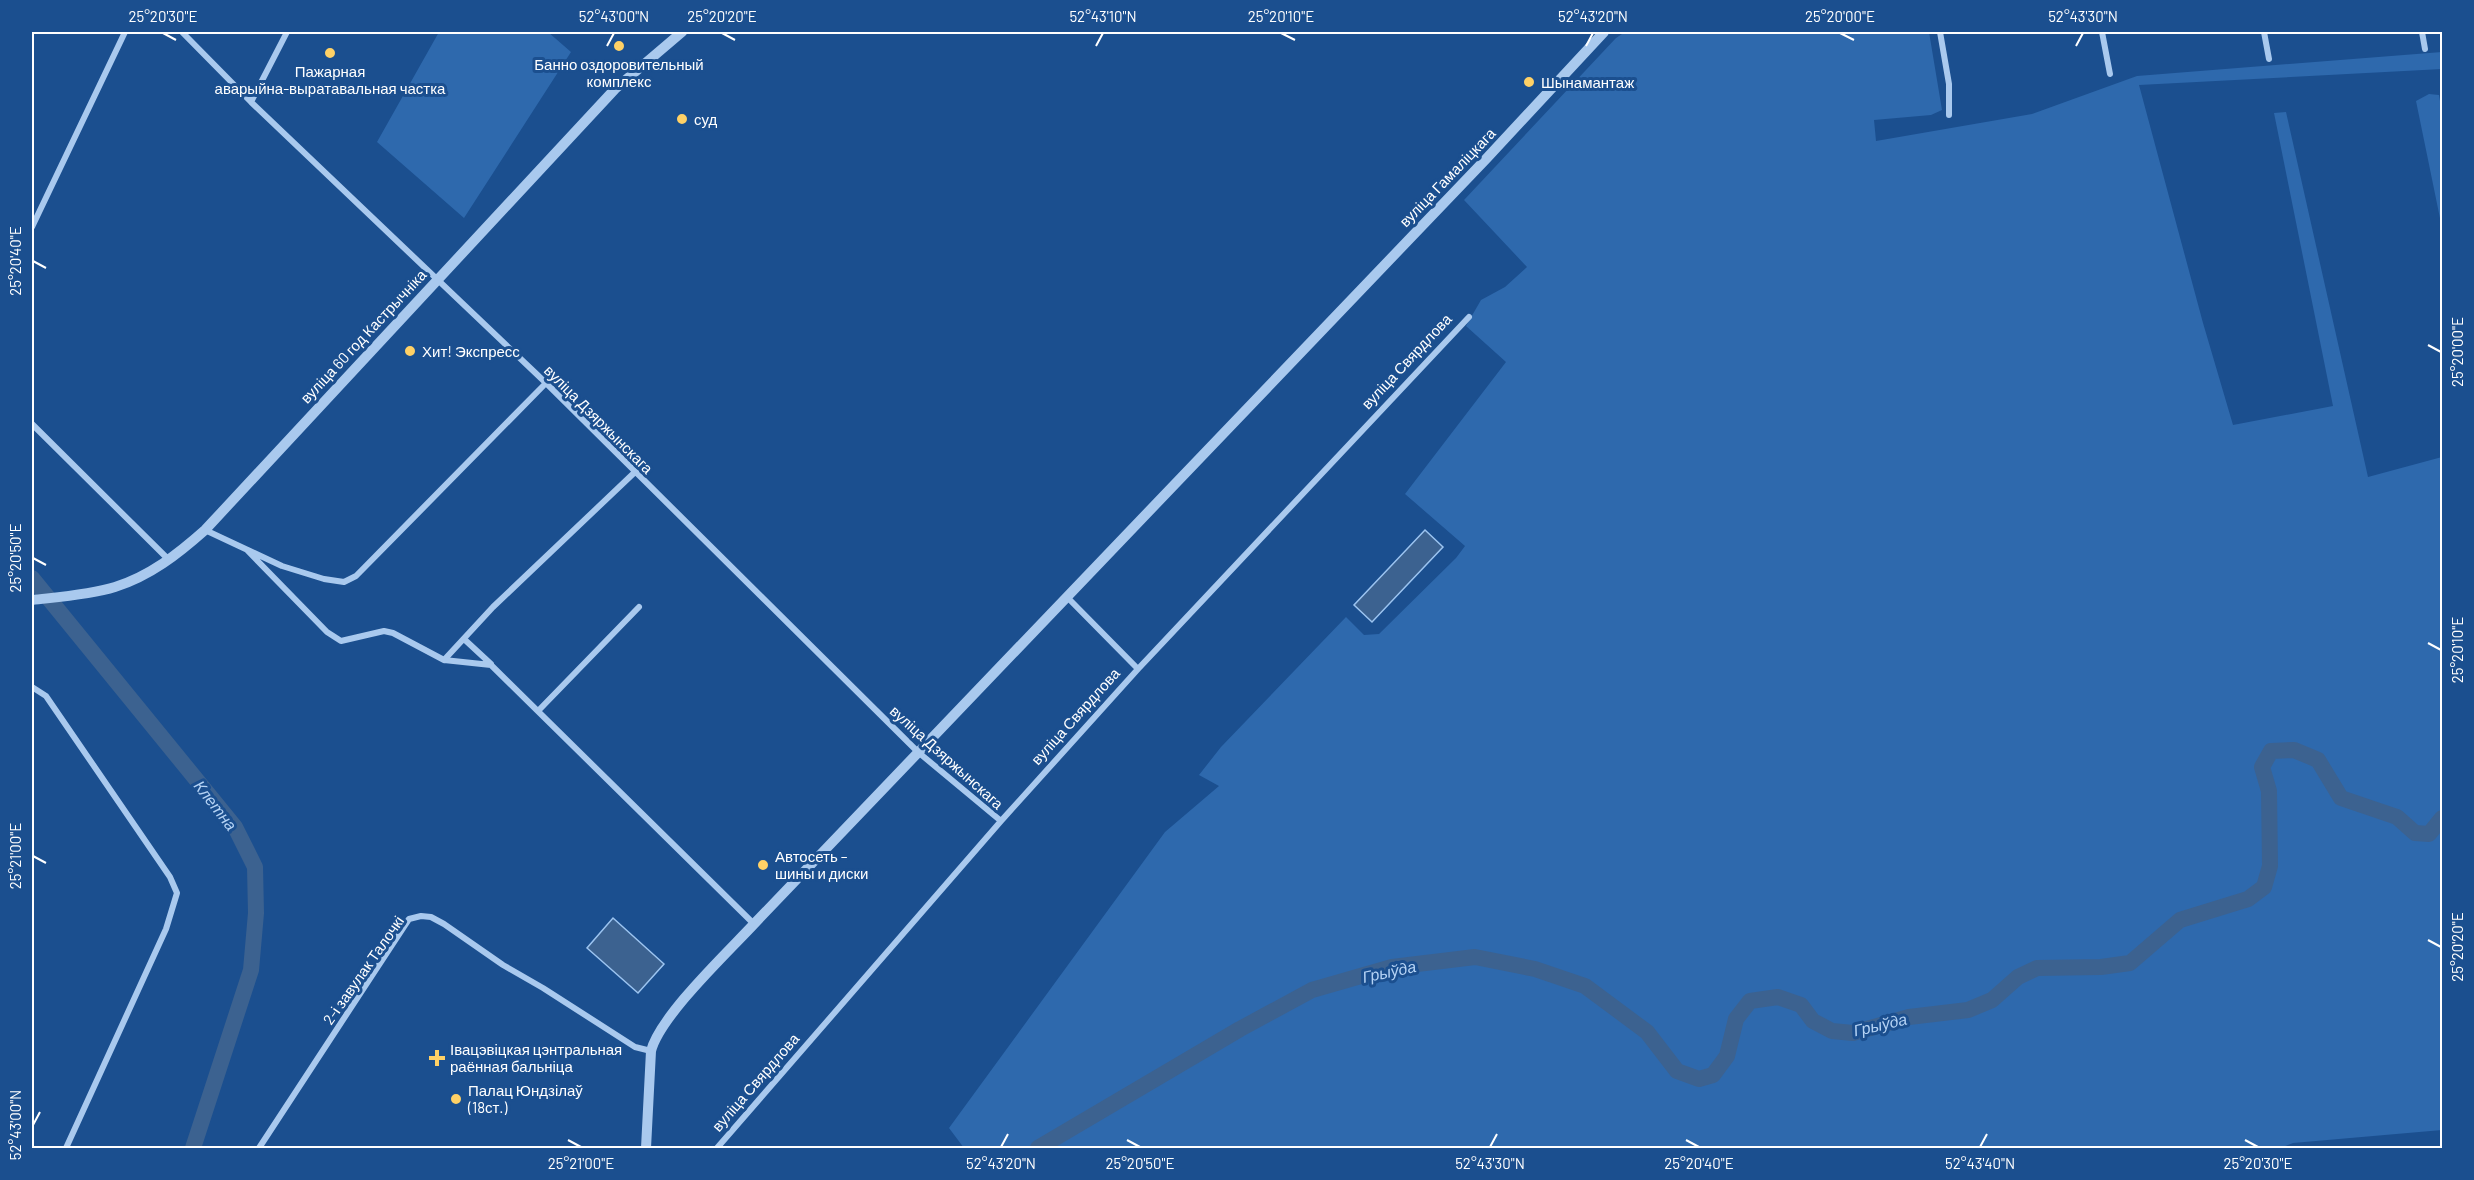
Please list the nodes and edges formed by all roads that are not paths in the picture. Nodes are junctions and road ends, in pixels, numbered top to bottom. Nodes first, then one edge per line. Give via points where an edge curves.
1 (125, 32) edge
2 (182, 32) edge
3 (287, 32) edge
4 (682, 32) edge
5 (1604, 32) edge
6 (1940, 32) edge
7 (2102, 32) edge
8 (2264, 32) edge
9 (2422, 32) edge
10 (2425, 49) dead end
11 (2269, 59) dead end
12 (2110, 74) dead end
13 (251, 102) junction
14 (1949, 115) dead end
15 (32, 227) edge
16 (437, 277) junction
17 (1468, 317) dead end
18 (546, 383) junction
19 (32, 424) edge
20 (635, 471) junction
21 (205, 530) junction
22 (247, 550) junction
23 (169, 560) junction
24 (1067, 597) junction
25 (32, 600) edge
26 (639, 607) dead end
27 (464, 639) junction
28 (444, 660) junction
29 (491, 665) junction
30 (1138, 669) junction
31 (32, 687) edge
32 (539, 710) junction
33 (918, 752) junction
34 (1000, 821) junction
35 (754, 924) junction
36 (651, 1051) junction
37 (66, 1149) edge
38 (259, 1149) edge
39 (646, 1149) edge
40 (717, 1149) edge

1 - 15 street
2 - 13 street, вуліца Дзяржынскага
3 - 13 street
4 - 16 street, вуліца 60 год Кастрычніка via 615,89
5 - 24 street, вуліца Гамаліцкага
6 - 14 street via 1949,84
7 - 12 street
8 - 11 street
9 - 10 street
13 - 16 street, вуліца Дзяржынскага
16 - 18 street, вуліца Дзяржынскага
16 - 21 street, вуліца 60 год Кастрычніка
17 - 30 street, вуліца Свярдлова
18 - 20 street, вуліца Дзяржынскага
18 - 22 street via 356,576 344,582 324,579
19 - 23 street
20 - 27 street
20 - 33 street, вуліца Дзяржынскага
21 - 22 street
21 - 23 street, вуліца 60 год Кастрычніка
22 - 28 street via 327,632 342,641 384,631
23 - 25 street, вуліца 60 год Кастрычніка via 114,587
24 - 30 street
24 - 33 street
26 - 32 street
27 - 28 street
27 - 29 street
28 - 29 street
29 - 32 street
30 - 34 street, вуліца Свярдлова
31 - 37 street via 46,696 170,877 177,893 166,928
32 - 35 street
33 - 34 street, вуліца Дзяржынскага
33 - 35 street
34 - 40 street, вуліца Свярдлова
35 - 36 street via 669,1017 654,1038
36 - 38 street, 2-і завулак Талочкі via 635,1047 444,924 421,916 409,919
36 - 39 street

